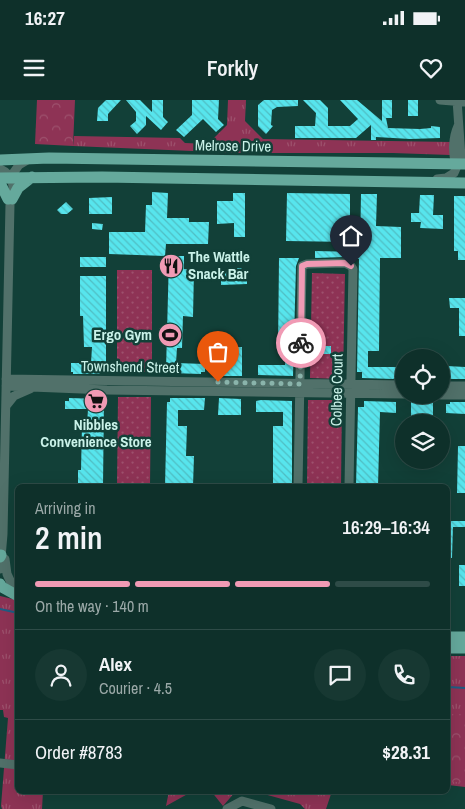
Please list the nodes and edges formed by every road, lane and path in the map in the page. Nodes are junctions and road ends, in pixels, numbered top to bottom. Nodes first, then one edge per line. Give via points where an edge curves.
1 (440, 100) edge
2 (460, 101) edge
3 (31, 158) junction
4 (0, 160) edge
5 (459, 167) edge
6 (0, 169) edge
7 (5, 177) edge
8 (32, 177) junction
9 (427, 182) junction
10 (465, 182) edge
11 (0, 183) edge
12 (10, 200) junction
13 (6, 383) junction
14 (395, 386) edge
15 (450, 386) edge
16 (465, 386) edge
17 (35, 388) junction
18 (300, 388) junction
19 (351, 389) junction
20 (395, 393) edge
21 (450, 395) edge
22 (465, 395) edge
23 (6, 406) junction
24 (298, 484) edge
25 (349, 484) edge
26 (3, 538) junction
27 (0, 556) edge
28 (0, 569) edge
29 (0, 584) edge
30 (15, 590) edge
31 (0, 591) edge
32 (15, 592) edge
33 (15, 592) edge
34 (465, 636) edge
35 (450, 637) edge
36 (450, 648) edge
37 (465, 648) edge
38 (0, 764) edge
39 (15, 765) edge
40 (227, 809) edge
41 (271, 809) edge

1 - 2 street
2 - 5 street via 453,156
3 - 4 main road, Melrose Drive
3 - 5 main road, Melrose Drive
3 - 7 street
5 - 9 street via 446,178
5 - 10 street
6 - 7 street
7 - 8 main road
7 - 12 street via 12,180
8 - 9 main road
8 - 12 main road via 18,188
9 - 10 main road
11 - 12 main road
12 - 13 street
13 - 17 street, Townshend Street
13 - 18 street, Townshend Street
13 - 23 street
14 - 19 street, Townshend Street
15 - 16 street
17 - 18 street, Townshend Street
17 - 23 street, Townshend Street via 18,393
18 - 19 street, Townshend Street
18 - 19 street, Colbee Court via 302,266 345,263 353,269
18 - 24 street, Colbee Court
19 - 20 street, Townshend Street
19 - 25 street, Colbee Court
21 - 22 street
23 - 26 street
26 - 27 street
26 - 30 street via 7,574
27 - 28 street
29 - 32 main road
31 - 33 main road
34 - 35 main road
36 - 37 main road
38 - 39 street
40 - 41 street via 242,801

